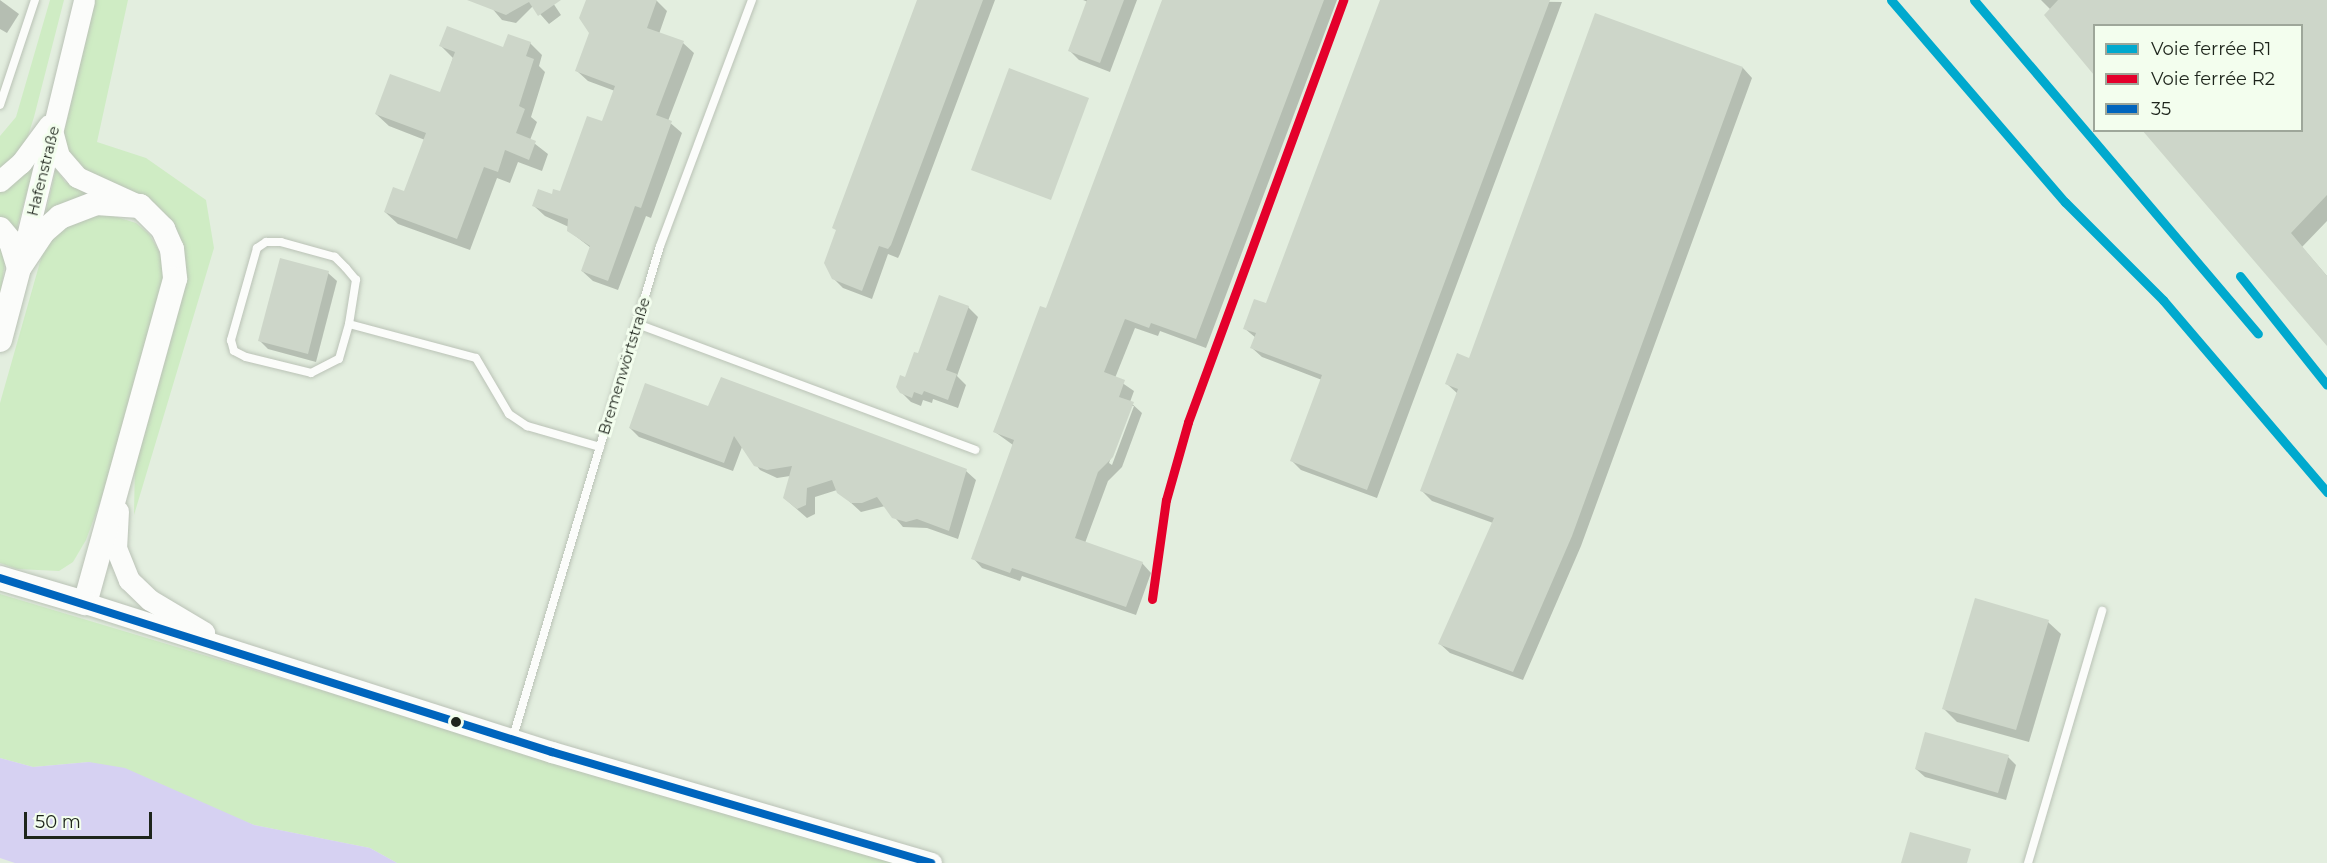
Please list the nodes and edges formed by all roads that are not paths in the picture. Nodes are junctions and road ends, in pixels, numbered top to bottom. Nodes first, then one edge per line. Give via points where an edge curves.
1 (35, 0) edge
2 (84, 0) edge
3 (752, 0) edge
4 (0, 105) edge
5 (58, 112) junction
6 (53, 133) junction
7 (0, 180) edge
8 (140, 206) junction
9 (0, 229) edge
10 (19, 268) junction
11 (349, 324) junction
12 (637, 324) junction
13 (0, 340) edge
14 (600, 447) junction
15 (975, 450) dead end
16 (121, 483) junction
17 (0, 578) edge
18 (85, 603) junction
19 (2102, 611) dead end
20 (227, 647) junction
21 (513, 738) junction
22 (931, 863) edge
23 (2028, 863) edge

1 - 4 lane
2 - 5 street, Hafenstraße
3 - 12 lane, Bremenwörtstraße via 673,209
5 - 6 street, Hafenstraße
5 - 7 street via 29,154
6 - 8 street via 59,156 77,177
6 - 10 street, Hafenstraße
8 - 10 main road via 96,203 71,210 43,232
8 - 16 main road via 168,239 176,270
9 - 10 main road via 11,242
10 - 13 main road, Hafenstraße
11 - 11 lane via 339,359 311,373 234,351 231,340 257,248 266,242 281,242 335,257 357,280
11 - 14 lane via 476,358 509,414 527,426
12 - 14 lane, Bremenwörtstraße
12 - 15 lane
14 - 21 lane, Bremenwörtstraße
16 - 18 main road
16 - 20 street via 116,536 121,569 150,600
17 - 18 main road
18 - 20 street
19 - 23 lane
20 - 21 street
21 - 22 street

